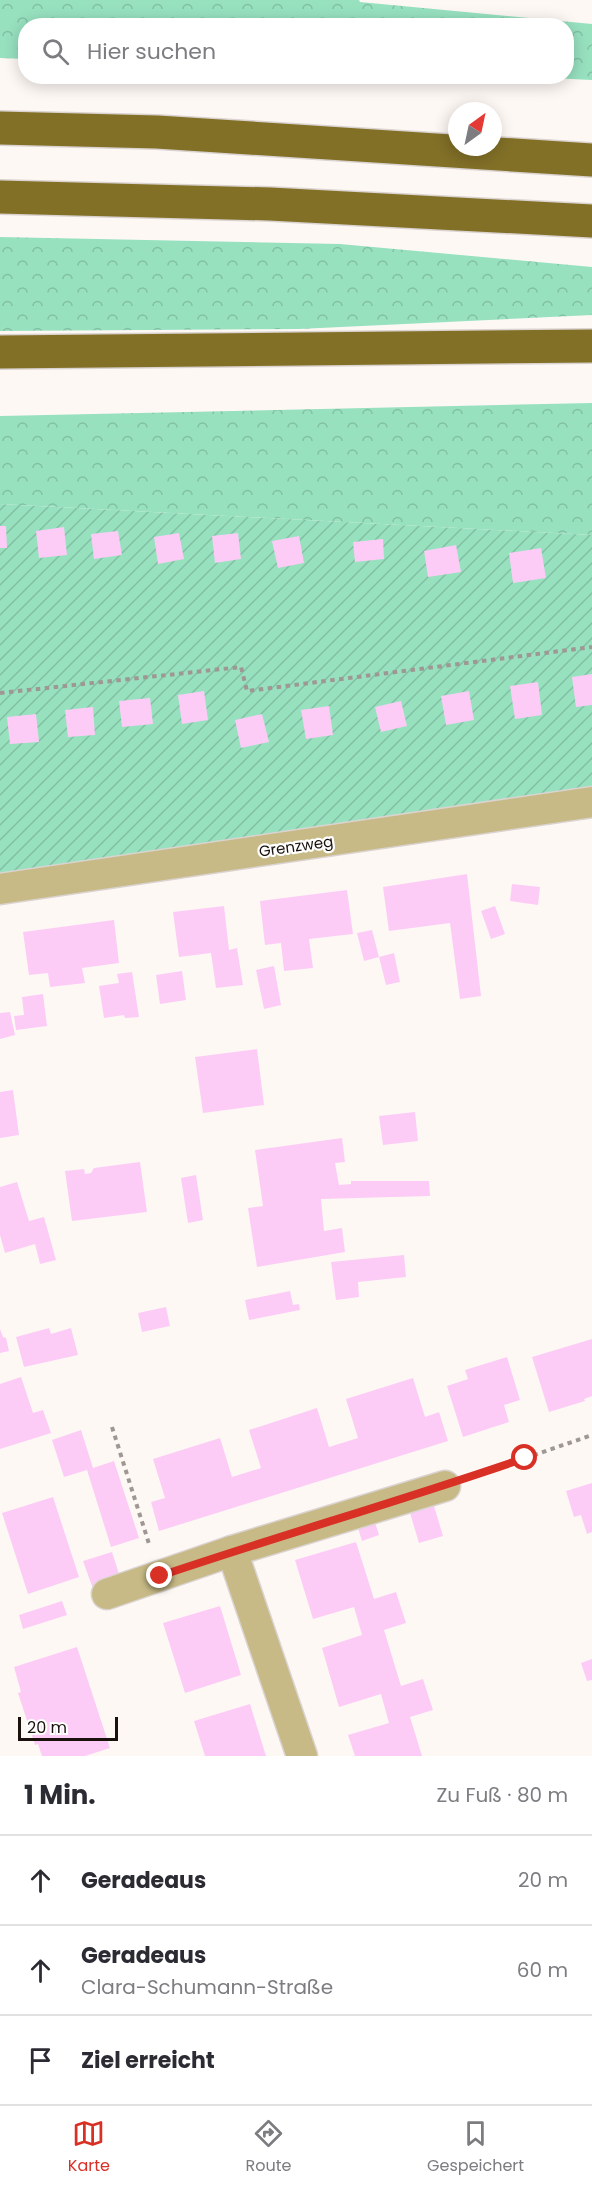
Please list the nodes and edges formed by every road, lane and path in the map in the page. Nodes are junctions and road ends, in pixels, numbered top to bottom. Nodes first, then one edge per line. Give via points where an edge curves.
1 (0, 128) edge
2 (592, 160) edge
3 (0, 197) edge
4 (592, 221) edge
5 (592, 346) edge
6 (0, 352) edge
7 (592, 647) edge
8 (0, 693) edge
9 (592, 802) edge
10 (0, 889) edge
11 (112, 1426) dead end
12 (592, 1435) edge
13 (445, 1486) joint
14 (232, 1551) junction
15 (160, 1576) junction
16 (107, 1594) dead end
17 (302, 1756) edge

1 - 2 highway via 157,132
3 - 4 highway via 270,204
5 - 6 highway
7 - 8 path via 247,691 241,667
9 - 10 street, Grenzweg
11 - 15 path
12 - 13 path
13 - 14 street
14 - 15 street
14 - 17 street
15 - 16 street

